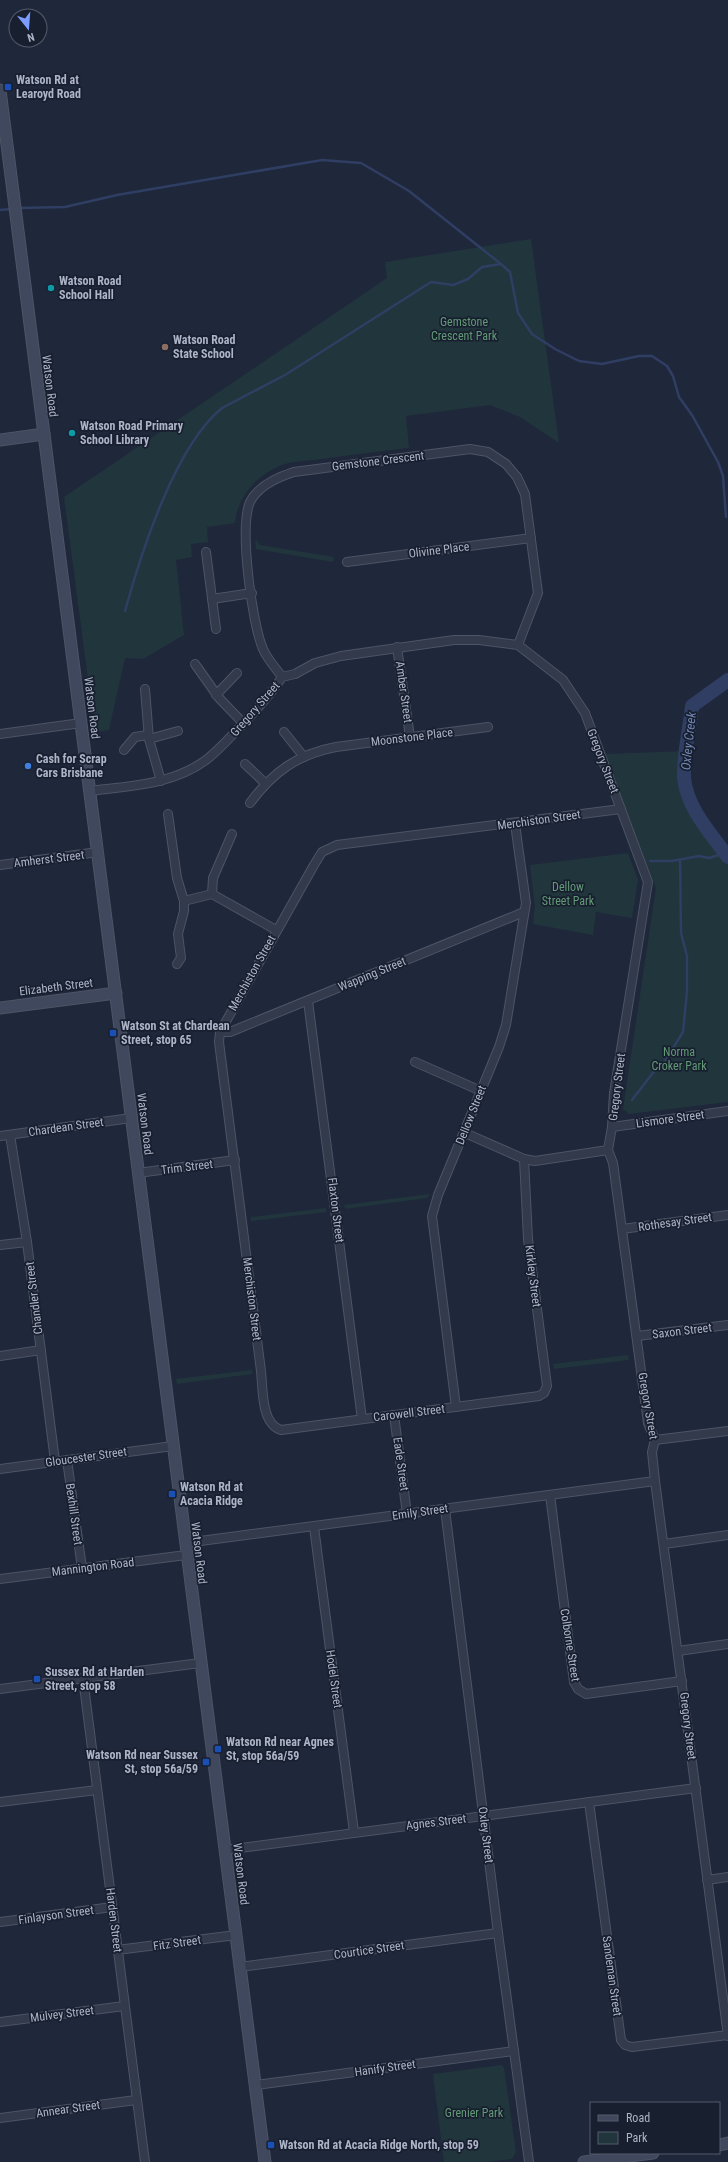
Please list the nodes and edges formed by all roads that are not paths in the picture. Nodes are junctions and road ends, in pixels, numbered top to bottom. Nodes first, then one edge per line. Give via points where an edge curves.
1 (0, 90) edge
2 (44, 434) junction
3 (0, 440) edge
4 (531, 538) junction
5 (206, 552) dead end
6 (346, 562) dead end
7 (252, 593) junction
8 (212, 599) junction
9 (216, 629) dead end
10 (518, 645) junction
11 (397, 647) junction
12 (195, 664) dead end
13 (237, 673) dead end
14 (282, 677) junction
15 (145, 689) dead end
16 (216, 695) junction
17 (81, 723) junction
18 (243, 723) junction
19 (488, 728) dead end
20 (178, 731) dead end
21 (284, 732) dead end
22 (0, 734) edge
23 (149, 737) junction
24 (410, 737) junction
25 (124, 750) dead end
26 (304, 757) junction
27 (245, 764) dead end
28 (161, 781) junction
29 (265, 782) junction
30 (89, 791) junction
31 (250, 802) dead end
32 (622, 809) junction
33 (168, 814) dead end
34 (515, 824) junction
35 (232, 834) dead end
36 (98, 852) junction
37 (0, 865) edge
38 (212, 894) junction
39 (184, 901) junction
40 (524, 912) junction
41 (276, 930) junction
42 (177, 964) dead end
43 (116, 993) junction
44 (308, 1000) junction
45 (0, 1008) edge
46 (220, 1032) junction
47 (415, 1062) dead end
48 (481, 1091) junction
49 (728, 1111) edge
50 (131, 1118) junction
51 (612, 1127) junction
52 (465, 1133) junction
53 (10, 1135) junction
54 (0, 1136) edge
55 (608, 1150) junction
56 (524, 1159) junction
57 (235, 1160) junction
58 (138, 1173) junction
59 (728, 1215) edge
60 (622, 1229) junction
61 (28, 1242) junction
62 (0, 1245) edge
63 (728, 1325) edge
64 (637, 1336) junction
65 (41, 1350) junction
66 (0, 1356) edge
67 (544, 1393) joint
68 (456, 1407) junction
69 (394, 1415) junction
70 (362, 1419) junction
71 (273, 1428) joint
72 (728, 1431) edge
73 (655, 1440) junction
74 (173, 1446) junction
75 (67, 1460) junction
76 (55, 1461) junction
77 (0, 1469) edge
78 (655, 1481) junction
79 (550, 1495) junction
80 (445, 1509) junction
81 (407, 1514) junction
82 (314, 1527) junction
83 (728, 1536) edge
84 (185, 1542) junction
85 (664, 1544) junction
86 (186, 1554) junction
87 (82, 1568) junction
88 (0, 1579) edge
89 (728, 1644) edge
90 (678, 1650) junction
91 (200, 1663) junction
92 (83, 1678) junction
93 (682, 1681) junction
94 (0, 1689) edge
95 (696, 1788) junction
96 (97, 1790) junction
97 (0, 1802) edge
98 (589, 1802) junction
99 (483, 1816) junction
100 (354, 1832) junction
101 (225, 1850) junction
102 (728, 1877) edge
103 (707, 1880) junction
104 (112, 1907) junction
105 (0, 1922) edge
106 (498, 1932) junction
107 (236, 1935) junction
108 (117, 1950) junction
109 (240, 1967) junction
110 (124, 2006) junction
111 (0, 2022) edge
112 (728, 2036) edge
113 (514, 2050) junction
114 (256, 2085) junction
115 (136, 2100) junction
116 (0, 2118) edge
117 (645, 2154) edge
118 (145, 2162) edge
119 (265, 2162) edge
120 (529, 2162) edge
121 (584, 2162) edge

1 - 2 street, Watson Road
2 - 3 street
2 - 17 street, Watson Road
4 - 6 street, Olivine Place
4 - 7 street, Gemstone Crescent via 525,494 517,477 506,464 488,452 470,449 294,472 275,478 250,501 245,524
4 - 10 street, Gemstone Crescent via 538,593
5 - 8 street
7 - 8 street
7 - 14 street, Gemstone Crescent via 257,629 264,650
8 - 9 street
10 - 11 street, Gregory Street via 454,640
10 - 32 street, Gregory Street via 559,676 576,697 585,713
11 - 14 street, Gregory Street via 341,656 315,663 295,674
11 - 24 street, Amber Street
12 - 16 street
13 - 16 street
14 - 18 street, Gregory Street via 273,691
15 - 23 street
16 - 18 street
17 - 22 street
17 - 30 street, Watson Road
18 - 28 street, Gregory Street via 206,760 183,773
19 - 24 street, Moonstone Place
20 - 23 street
21 - 26 street
23 - 25 street via 135,737
23 - 28 street
24 - 26 street, Moonstone Place via 336,747 313,752
26 - 29 street, Moonstone Place
27 - 29 street
28 - 30 street, Gregory Street
29 - 31 street, Moonstone Place
30 - 36 street, Watson Road
32 - 34 street, Merchiston Street
32 - 51 street, Gregory Street via 648,882 614,1093
33 - 39 street via 177,878
34 - 40 street, Dellow Street via 526,903
34 - 41 street, Merchiston Street via 337,845 322,852
35 - 38 street via 213,878
36 - 37 street, Amherst Street
36 - 43 street, Watson Road
38 - 39 street
38 - 41 street
39 - 42 street via 178,934 181,958
40 - 44 street, Wapping Street
40 - 48 street, Dellow Street via 506,1025 500,1047
41 - 46 street, Merchiston Street
43 - 45 street, Elizabeth Street
43 - 50 street, Watson Road
44 - 46 street, Wapping Street via 230,1032
44 - 70 street, Flaxton Street
46 - 57 street, Merchiston Street via 219,1042
47 - 48 street
48 - 52 street, Dellow Street
49 - 51 street, Lismore Street
50 - 53 street, Chardean Street
50 - 58 street, Watson Road
51 - 55 street, Gregory Street
52 - 56 street
52 - 68 street, Dellow Street via 438,1195 432,1216
53 - 54 street, Chardean Street
53 - 61 street, Chandler Street
55 - 56 street via 535,1161
55 - 60 street, Gregory Street via 614,1163
56 - 67 street, Kirkley Street via 528,1239 547,1386
57 - 58 street, Trim Street
57 - 71 street, Merchiston Street via 268,1420
58 - 74 street, Watson Road
59 - 60 street, Rothesay Street
60 - 64 street, Gregory Street
61 - 62 street
61 - 65 street, Chandler Street
63 - 64 street, Saxon Street
64 - 73 street, Gregory Street via 648,1423
65 - 66 street
65 - 76 street, Chandler Street
67 - 68 street, Carowell Street via 539,1396
68 - 69 street, Carowell Street
69 - 70 street, Carowell Street
69 - 81 street, Eade Street
70 - 71 street, Carowell Street via 281,1430
72 - 73 street
73 - 78 street, Gregory Street via 652,1452
74 - 75 street, Gloucester Street
74 - 84 street, Watson Road
75 - 76 street, Gloucester Street
75 - 87 street, Bexhill Street
76 - 77 street, Gloucester Street
78 - 79 street, Emily Street
78 - 85 street, Gregory Street
79 - 80 street, Emily Street
79 - 93 street, Colborne Street via 574,1682 578,1689 586,1694
80 - 81 street, Emily Street
80 - 99 street, Oxley Street
81 - 82 street, Emily Street
82 - 84 street, Emily Street
82 - 100 street, Hodel Street
83 - 85 street
84 - 86 street, Watson Road
85 - 90 street, Gregory Street
86 - 87 street, Mannington Road
86 - 91 street, Watson Road
87 - 88 street, Mannington Road
89 - 90 street
90 - 93 street, Gregory Street
91 - 92 street
91 - 101 street, Watson Road
92 - 94 street
92 - 96 street, Harden Street
93 - 95 street, Gregory Street
95 - 98 street, Agnes Street
95 - 103 street, Gregory Street
96 - 97 street
96 - 104 street, Harden Street
98 - 99 street, Agnes Street
98 - 112 street, Sandeman Street via 621,2040 625,2045 632,2047
99 - 100 street, Agnes Street
99 - 106 street, Oxley Street
100 - 101 street, Agnes Street
101 - 107 street, Watson Road
102 - 103 street
103 - 112 street, Gregory Street
104 - 105 street, Finlayson Street
104 - 108 street, Harden Street
106 - 109 street, Courtice Street
106 - 113 street, Oxley Street
107 - 108 street, Fitz Street
107 - 109 street, Watson Road
108 - 110 street, Harden Street
109 - 114 street, Watson Road
110 - 111 street, Mulvey Street
110 - 115 street, Harden Street
113 - 114 street, Hanify Street
113 - 120 street, Oxley Street
114 - 119 street, Watson Road
115 - 116 street, Annear Street
115 - 118 street, Harden Street
117 - 121 street

